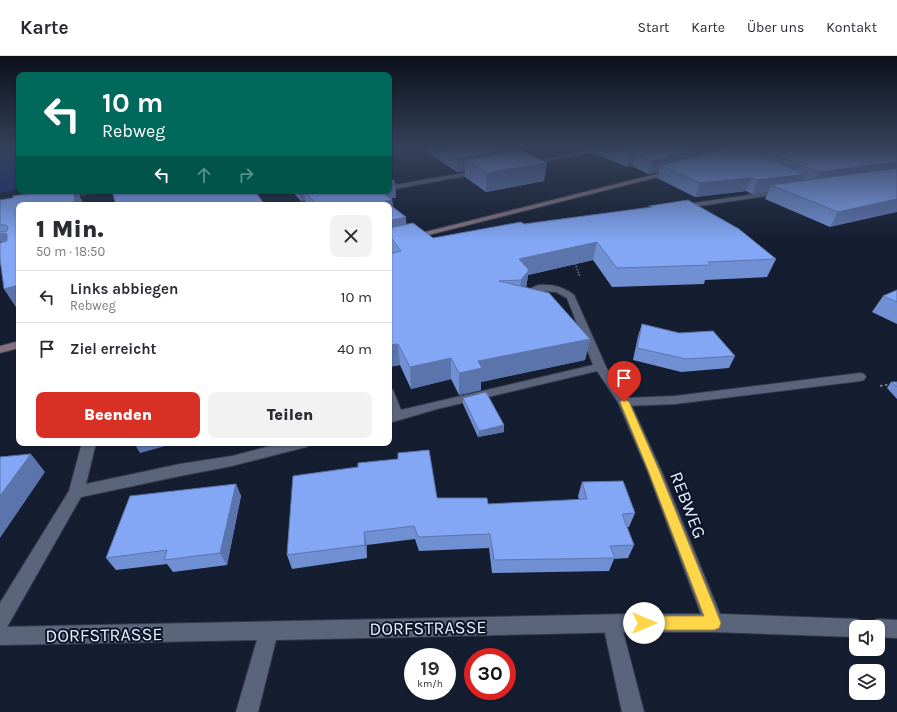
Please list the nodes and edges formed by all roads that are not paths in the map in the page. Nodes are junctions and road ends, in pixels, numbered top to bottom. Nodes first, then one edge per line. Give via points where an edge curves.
1 (441, 179) edge
2 (647, 179) edge
3 (392, 187) edge
4 (791, 191) edge
5 (326, 199) edge
6 (311, 202) edge
7 (672, 208) edge
8 (392, 242) edge
9 (523, 303) edge
10 (16, 345) edge
11 (0, 350) edge
12 (600, 367) junction
13 (860, 377) dead end
14 (624, 402) junction
15 (393, 417) edge
16 (88, 446) edge
17 (290, 446) edge
18 (76, 492) junction
19 (0, 620) edge
20 (714, 623) junction
21 (612, 624) junction
22 (849, 628) edge
23 (885, 628) edge
24 (897, 629) edge
25 (269, 632) junction
26 (0, 636) edge
27 (247, 712) edge
28 (633, 712) edge

1 - 3 street
2 - 8 main road
4 - 7 street
5 - 6 street
9 - 12 street, REBWEG via 533,290 548,288 571,297
10 - 11 main road
12 - 14 street, REBWEG
12 - 15 street
13 - 14 street via 675,400
14 - 20 street, REBWEG via 654,470
16 - 18 street
17 - 18 street via 232,461
18 - 19 street
20 - 21 street, DORFSTRASSE
20 - 22 street, DORFSTRASSE
21 - 25 street, DORFSTRASSE
21 - 28 street
23 - 24 street
25 - 26 street, DORFSTRASSE
25 - 27 street

